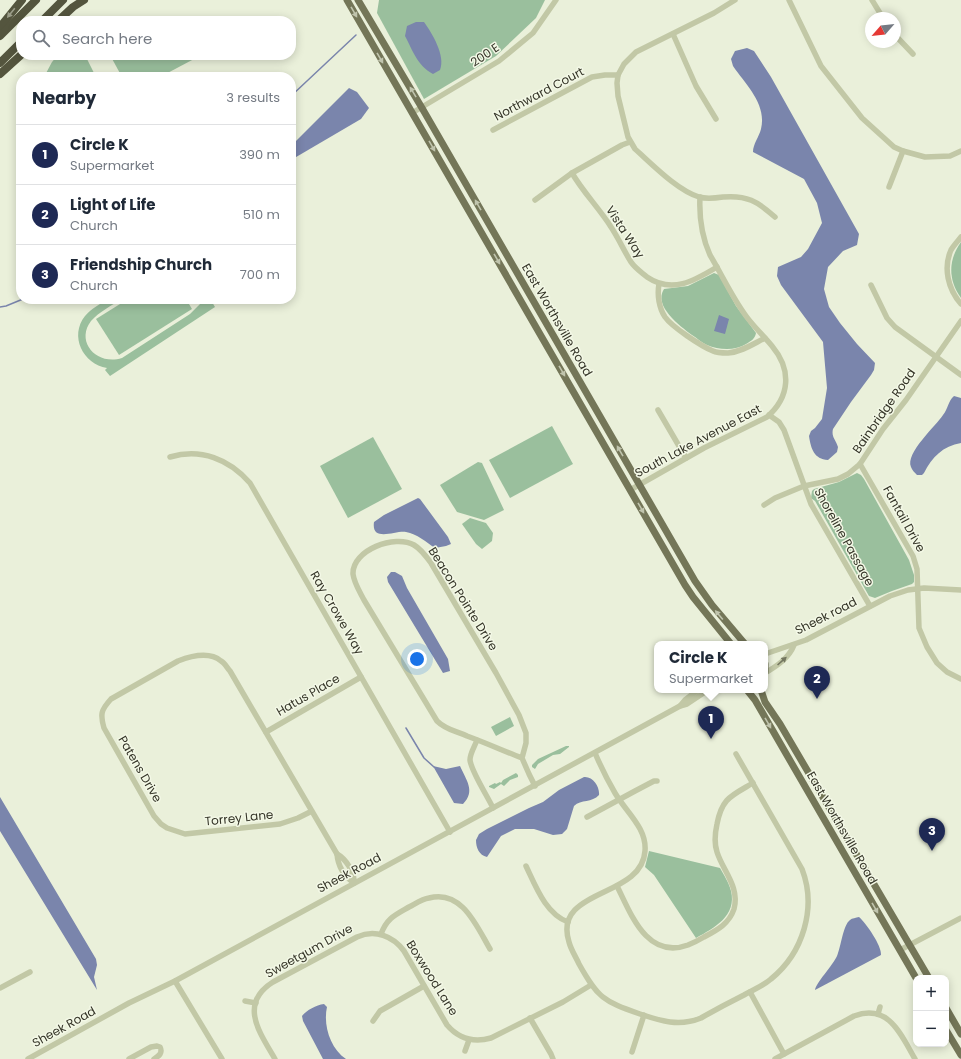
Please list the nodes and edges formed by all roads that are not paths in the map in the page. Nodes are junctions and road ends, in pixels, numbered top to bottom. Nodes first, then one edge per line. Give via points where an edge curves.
1 (22, 0) edge
2 (36, 0) edge
3 (63, 0) edge
4 (84, 0) edge
5 (347, 0) edge
6 (358, 0) edge
7 (556, 0) edge
8 (735, 0) edge
9 (789, 0) edge
10 (872, 0) edge
11 (879, 12) edge
12 (20, 16) edge
13 (47, 16) edge
14 (63, 16) edge
15 (16, 20) edge
16 (0, 27) edge
17 (673, 34) junction
18 (0, 36) edge
19 (901, 41) edge
20 (16, 47) edge
21 (913, 54) dead end
22 (16, 60) edge
23 (0, 63) edge
24 (0, 74) edge
25 (618, 75) junction
26 (422, 108) junction
27 (412, 113) junction
28 (716, 119) dead end
29 (493, 130) dead end
30 (630, 142) junction
31 (903, 151) junction
32 (961, 151) edge
33 (572, 173) junction
34 (889, 187) dead end
35 (700, 198) junction
36 (535, 200) dead end
37 (775, 217) dead end
38 (961, 237) edge
39 (717, 267) junction
40 (659, 284) junction
41 (871, 285) dead end
42 (961, 304) edge
43 (961, 321) edge
44 (765, 338) junction
45 (936, 357) junction
46 (961, 375) edge
47 (658, 410) dead end
48 (769, 415) junction
49 (170, 457) dead end
50 (686, 458) junction
51 (860, 464) junction
52 (639, 484) junction
53 (804, 486) junction
54 (630, 490) junction
55 (764, 505) dead end
56 (918, 589) junction
57 (961, 590) edge
58 (870, 606) junction
59 (729, 641) edge
60 (742, 641) edge
61 (794, 645) junction
62 (768, 653) edge
63 (768, 671) edge
64 (361, 677) junction
65 (961, 679) edge
66 (694, 693) edge
67 (704, 693) edge
68 (749, 693) edge
69 (762, 693) edge
70 (680, 706) junction
71 (266, 732) junction
72 (477, 740) junction
73 (594, 753) junction
74 (736, 754) dead end
75 (522, 758) junction
76 (657, 781) dead end
77 (753, 783) junction
78 (535, 786) junction
79 (619, 799) junction
80 (493, 808) junction
81 (312, 811) junction
82 (587, 817) dead end
83 (167, 828) joint
84 (450, 832) junction
85 (526, 866) dead end
86 (354, 883) junction
87 (617, 886) junction
88 (961, 918) edge
89 (568, 922) junction
90 (382, 934) junction
91 (910, 945) junction
92 (490, 949) dead end
93 (900, 950) junction
94 (30, 972) dead end
95 (914, 975) edge
96 (927, 975) edge
97 (175, 981) junction
98 (591, 985) junction
99 (424, 986) junction
100 (0, 988) edge
101 (750, 992) junction
102 (246, 1001) dead end
103 (256, 1003) junction
104 (880, 1007) dead end
105 (948, 1011) edge
106 (878, 1014) junction
107 (644, 1015) junction
108 (530, 1018) junction
109 (372, 1021) dead end
110 (961, 1034) edge
111 (949, 1035) edge
112 (469, 1040) junction
113 (465, 1051) dead end
114 (632, 1052) dead end
115 (784, 1054) junction
116 (961, 1056) edge
117 (28, 1059) edge
118 (130, 1059) edge
119 (154, 1059) edge
120 (222, 1059) edge
121 (276, 1059) edge
122 (553, 1059) edge
123 (774, 1059) edge
124 (915, 1059) edge

1 -> 16 highway
2 - 12 highway
3 - 13 highway
4 - 14 highway
5 -> 27 main road, East Worthsville Road
26 -> 6 main road, East Worthsville Road
7 - 26 street, 200 E via 533,33 499,61
8 - 17 street
9 - 31 street via 821,66 862,118 894,147
10 - 11 street
15 - 18 highway
17 - 25 street via 636,52 624,64
17 - 28 street via 696,86
19 - 21 street
20 - 23 highway
22 - 24 highway
25 - 29 street, Northward Court via 592,77
25 - 30 street via 618,96
26 - 27 street, 200 E
52 -> 26 main road, East Worthsville Road
27 -> 54 main road, East Worthsville Road
30 - 33 street
30 - 35 street via 678,186
31 - 32 street via 925,157 950,156
31 - 34 street
33 - 36 street
33 - 40 street, Vista Way via 611,226 635,267
35 - 37 street via 745,198 761,205
35 - 39 street, South Lake Avenue East via 705,244
38 - 42 street via 952,248 947,263 948,281
39 - 40 street via 692,281 672,285
39 - 44 street, South Lake Avenue East via 747,317
40 - 44 street via 658,299 665,317 698,343 714,351 728,353
41 - 45 street via 887,318 895,327
43 - 45 street, Bainbridge Road
44 - 48 street, South Lake Avenue East via 779,357 786,376 786,388 782,399
45 - 46 street
45 - 51 street, Bainbridge Road
47 - 50 street
48 - 50 street, South Lake Avenue East
48 - 53 street, Shoreline Passage via 779,422 784,430
49 - 64 street, Ray Crowe Way via 191,454 217,458 244,476
50 - 52 street, South Lake Avenue East
51 - 53 street, Bainbridge Road via 838,479
51 - 56 street, Fantail Drive via 912,556 917,569
52 - 54 street, South Lake Avenue East
60 -> 52 main road, East Worthsville Road via 703,594
53 - 55 street, Bainbridge Road
53 - 58 street, Shoreline Passage via 811,504
54 -> 59 main road, East Worthsville Road via 693,597
56 - 57 street, Sheek road
56 - 58 street, Sheek road via 890,596
56 - 65 street, Fantail Drive via 919,628 927,647 937,663
58 - 61 street, Sheek road
61 - 62 street, Sheek road
63 -> 61 street, Sheek road via 791,653
64 - 71 street, Hatus Place
64 - 84 street, Ray Crowe Way
66 - 70 street, Sheek Road
67 - 70 street, Sheek Road
68 -> 93 main road, East Worthsville Road
69 - 91 main road, East Worthsville Road
70 - 73 street, Sheek Road
71 - 81 street
71 - 83 street, Patens Drive via 230,670 211,656 201,655 178,661 111,699 104,707 101,717 104,728 154,816
72 - 75 street, Beacon Pointe Drive
72 - 75 street, Beacon Pointe Drive via 449,730 437,721 356,585 353,573 356,562 364,553 389,541 413,544 421,550 519,715 526,733
72 - 80 street via 470,760
73 - 78 street, Sheek Road
73 - 79 street
74 - 77 street
75 - 78 street
76 - 79 street
77 - 87 street via 729,798 723,805 716,826 717,850 735,894 732,912 727,922 719,929 682,947 672,948 658,944 648,939 640,930
77 - 101 street via 802,869 808,902 802,935 790,958 770,980
78 - 80 street, Sheek Road
79 - 82 street
79 - 87 street via 640,829 645,845 643,860 638,870
80 - 84 street, Sheek Road
81 - 83 street, Torrey Lane via 280,824 185,834
81 - 86 street via 337,854 344,858 351,870
84 - 86 street, Sheek Road
85 - 89 street via 545,903 559,918
86 - 97 street, Sheek Road
87 - 89 street via 579,905
88 - 91 street
89 - 98 street via 568,941
90 - 92 street via 385,925 395,915 429,898 441,897 451,899 465,908
90 - 99 street, Boxwood Lane via 401,947
90 - 103 street, Sweetgum Drive via 362,935 273,982 263,991
91 - 93 street
91 - 96 main road, East Worthsville Road
93 - 95 main road, East Worthsville Road
94 - 100 street
97 - 117 street, Sheek Road via 129,1003
97 - 120 street
98 - 107 street via 608,1001
98 - 108 street
99 - 109 street via 380,1011
99 - 112 street, Boxwood Lane via 450,1028
101 - 107 street via 690,1022 668,1022
101 - 115 street
102 - 103 street
103 - 121 street via 255,1023
104 - 106 street
105 - 110 main road
106 - 115 street via 854,1016
106 - 124 street via 894,1024
107 - 114 street
108 - 112 street via 491,1038
108 - 122 street
111 - 116 main road
112 - 113 street
115 - 123 street
118 - 119 street via 151,1047 160,1047 160,1055

